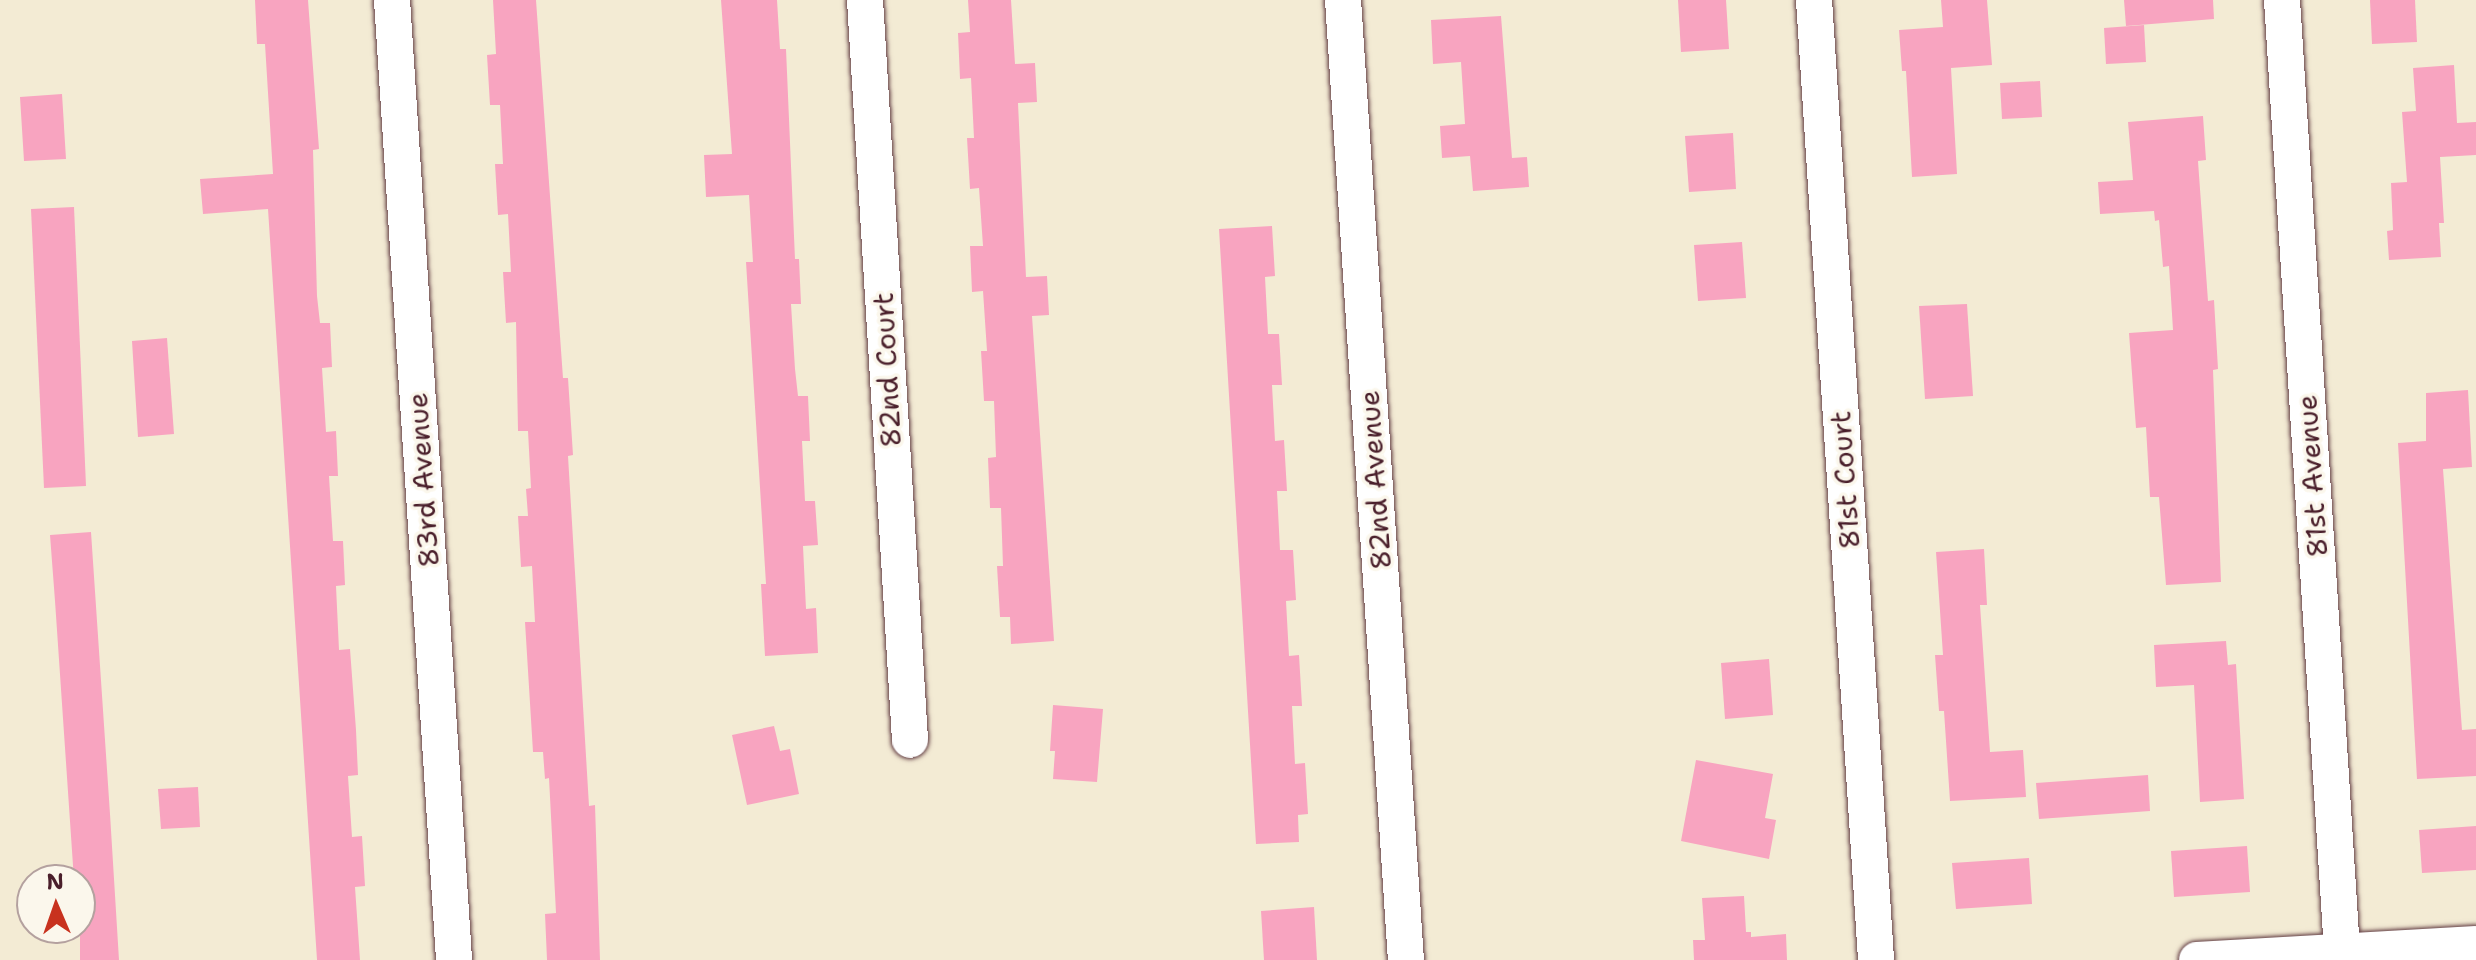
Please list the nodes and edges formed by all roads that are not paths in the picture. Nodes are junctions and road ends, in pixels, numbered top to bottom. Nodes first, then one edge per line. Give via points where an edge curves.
1 (392, 0) edge
2 (865, 0) edge
3 (1343, 0) edge
4 (1814, 0) edge
5 (2282, 0) edge
6 (910, 740) dead end
7 (2476, 944) edge
8 (2342, 951) junction
9 (454, 960) edge
10 (1406, 960) edge
11 (1876, 960) edge
12 (2197, 960) edge

1 - 9 street, 83rd Avenue
2 - 6 street, 82nd Court
3 - 10 street, 82nd Avenue
4 - 11 street, 81st Court
5 - 8 street, 81st Avenue
7 - 8 street
8 - 12 street

